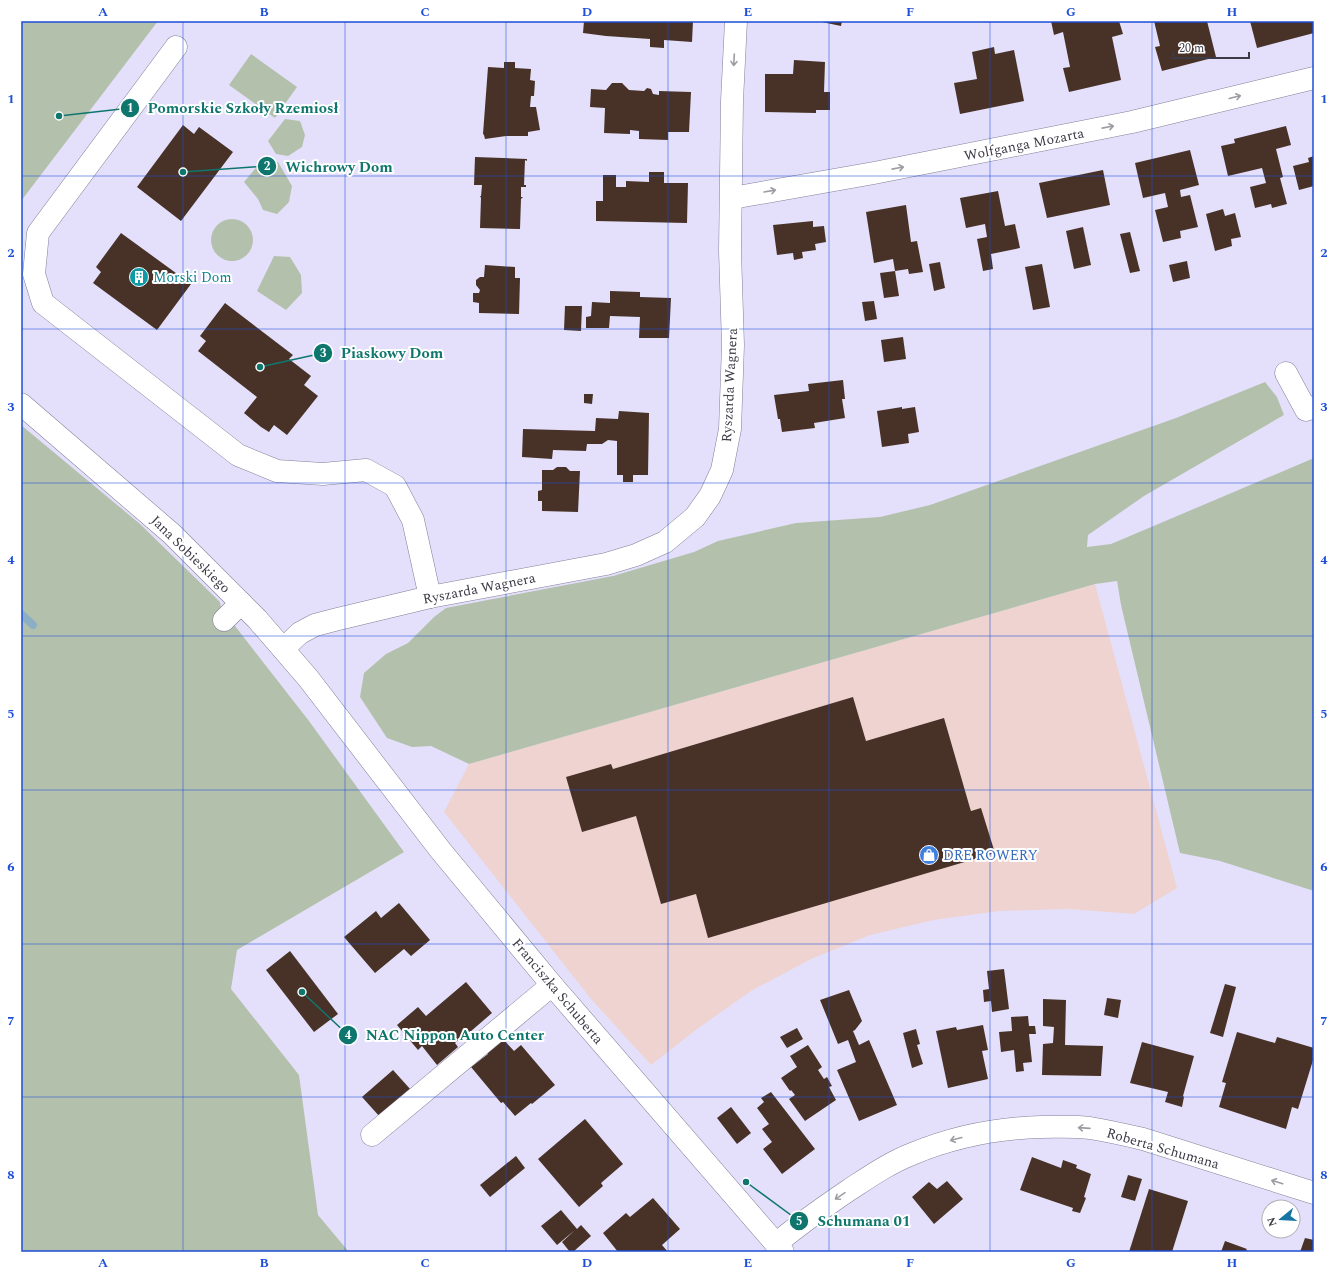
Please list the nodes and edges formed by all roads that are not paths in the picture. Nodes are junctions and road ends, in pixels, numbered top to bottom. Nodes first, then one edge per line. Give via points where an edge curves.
1 (736, 21) edge
2 (176, 47) dead end
3 (1314, 78) edge
4 (732, 198) junction
5 (1286, 373) dead end
6 (21, 404) edge
7 (1314, 407) edge
8 (430, 597) junction
9 (242, 602) junction
10 (224, 620) dead end
11 (283, 648) junction
12 (342, 722) joint
13 (552, 986) junction
14 (372, 1135) dead end
15 (1314, 1193) edge
16 (779, 1248) edge

1 -> 4 street, Ryszarda Wagnera via 732,101
2 - 8 street via 38,233 34,274 43,302 238,455 277,471 323,474 366,470 395,486 413,520
4 -> 3 street, Wolfganga Mozarta via 1124,124
4 - 8 street, Ryszarda Wagnera via 730,251 733,345 730,429 722,470 710,496 695,517 664,542 636,555 606,564
5 - 7 street via 1306,410
6 - 9 street, Jana Sobieskiego via 172,534
8 - 11 street, Ryszarda Wagnera via 315,626 300,633
9 - 10 street
9 - 11 street, Jana Sobieskiego
11 - 12 street, Jana Sobieskiego
12 - 13 street, Franciszka Schuberta via 441,851
13 - 14 street
13 - 16 street, Franciszka Schuberta
15 -> 16 street, Roberta Schumana via 1115,1132 1058,1127 1003,1130 939,1144 889,1165 830,1202

